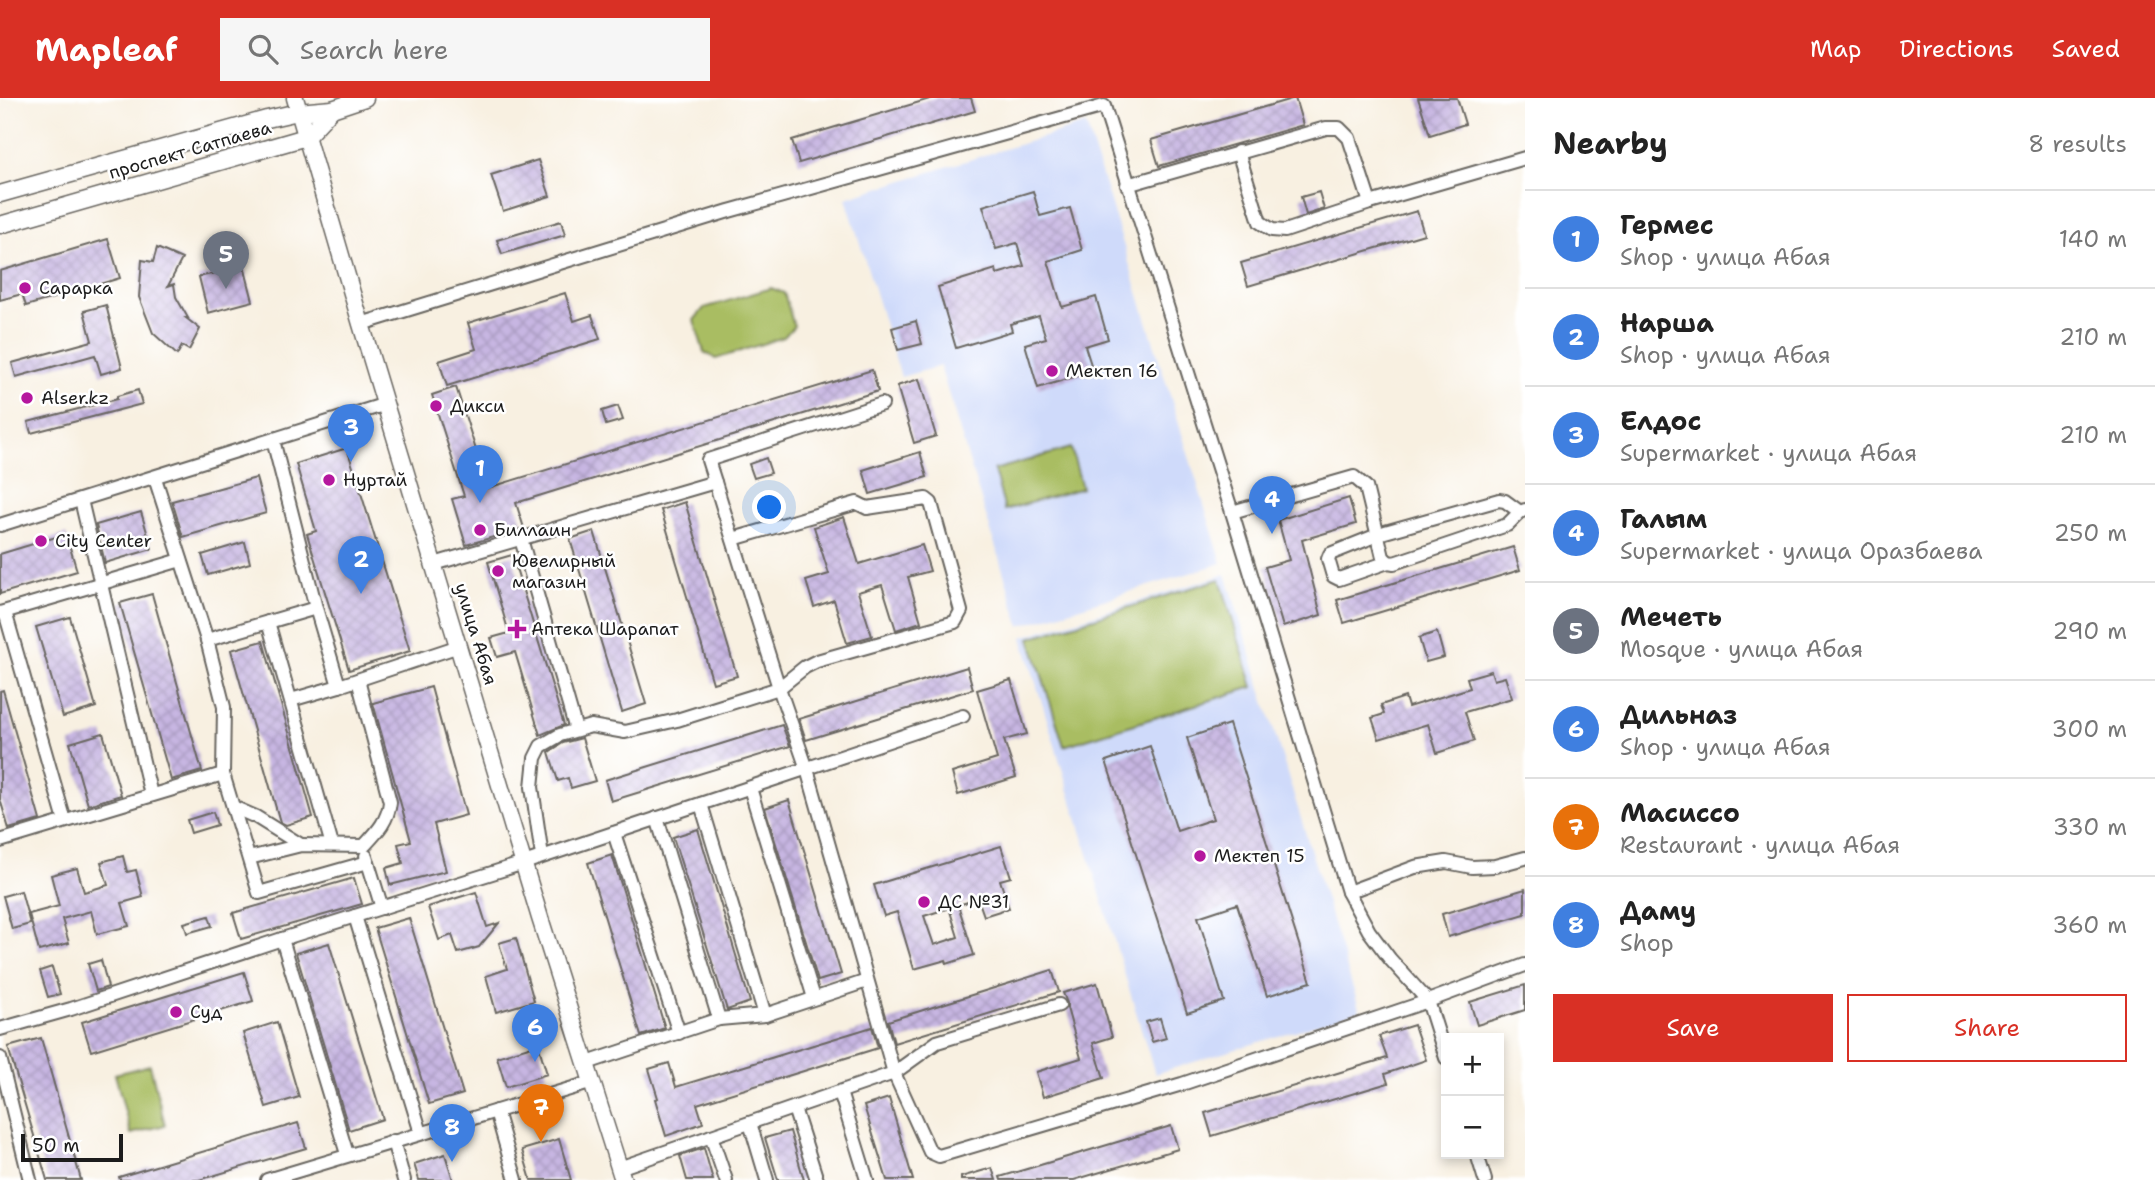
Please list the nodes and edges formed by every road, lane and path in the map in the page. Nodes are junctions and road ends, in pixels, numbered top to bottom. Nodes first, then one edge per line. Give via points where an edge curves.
1 (365, 98) edge
2 (1106, 102) edge
3 (296, 105) edge
4 (332, 109) junction
5 (306, 137) junction
6 (1238, 152) junction
7 (1525, 158) edge
8 (1127, 185) junction
9 (0, 194) edge
10 (1370, 203) junction
11 (0, 225) edge
12 (361, 324) junction
13 (386, 404) junction
14 (882, 404) dead end
15 (273, 440) junction
16 (155, 478) junction
17 (715, 482) junction
18 (81, 500) junction
19 (1522, 511) edge
20 (1232, 512) junction
21 (0, 525) edge
22 (1377, 536) junction
23 (521, 539) junction
24 (733, 539) junction
25 (1386, 559) junction
26 (181, 560) junction
27 (434, 564) junction
28 (99, 584) junction
29 (316, 608) junction
30 (3, 612) edge
31 (268, 622) junction
32 (207, 640) junction
33 (459, 646) junction
34 (358, 680) junction
35 (339, 686) junction
36 (779, 688) junction
37 (291, 700) junction
38 (963, 716) dead end
39 (576, 730) junction
40 (807, 769) junction
41 (223, 774) junction
42 (750, 788) junction
43 (151, 795) junction
44 (701, 804) junction
45 (233, 807) junction
46 (657, 818) junction
47 (65, 821) junction
48 (614, 833) junction
49 (0, 841) edge
50 (301, 845) junction
51 (332, 845) junction
52 (364, 846) junction
53 (542, 856) junction
54 (249, 858) junction
55 (1525, 858) edge
56 (368, 862) junction
57 (524, 863) junction
58 (1348, 892) junction
59 (382, 908) junction
60 (355, 916) junction
61 (282, 939) junction
62 (1525, 965) edge
63 (867, 981) junction
64 (814, 998) junction
65 (1429, 1001) junction
66 (1059, 1005) dead end
67 (765, 1015) junction
68 (719, 1019) junction
69 (0, 1029) edge
70 (679, 1033) junction
71 (1441, 1041) edge
72 (0, 1058) edge
73 (587, 1063) junction
74 (894, 1073) junction
75 (593, 1082) junction
76 (840, 1092) junction
77 (794, 1108) junction
78 (496, 1111) junction
79 (750, 1123) junction
80 (421, 1133) junction
81 (711, 1136) junction
82 (393, 1141) junction
83 (347, 1154) junction
84 (1479, 1159) edge
85 (621, 1174) edge
86 (30, 1180) edge
87 (267, 1180) edge
88 (404, 1180) edge
89 (516, 1180) edge
90 (726, 1180) edge
91 (767, 1180) edge
92 (817, 1180) edge
93 (867, 1180) edge
94 (1485, 1180) edge

1 - 4 street, проспект Сатпаева
2 - 8 street
2 - 12 street
3 - 4 street, проспект Сатпаева
3 - 5 street, улица Абая
3 - 9 street, проспект Сатпаева
4 - 5 street
5 - 11 street, проспект Сатпаева
5 - 12 street, улица Абая
6 - 8 street
6 - 10 street via 1339,128 1349,138
6 - 10 street via 1260,222 1272,230 1285,231
7 - 10 street
8 - 20 street
12 - 13 street, улица Абая
13 - 15 street
13 - 27 street, улица Абая
14 - 17 street via 708,460
15 - 16 street
15 - 29 street
16 - 18 street
16 - 26 street
17 - 23 street
17 - 24 street
18 - 21 street
18 - 28 street
19 - 22 street via 1499,500
19 - 25 street via 1507,525 1394,563
20 - 22 street via 1354,477 1366,487
20 - 58 street
22 - 25 street
22 - 25 street via 1330,554 1333,576 1339,579
23 - 27 street
23 - 39 street
24 - 36 street
24 - 36 street via 857,503 867,508 926,499 931,503 961,611 955,622 817,661
26 - 28 street
26 - 32 street
27 - 33 street, улица Абая
28 - 30 street
28 - 43 street
29 - 31 street
29 - 35 street
30 - 47 street
31 - 32 street
31 - 37 street
32 - 41 street via 224,706
33 - 34 street
33 - 57 street, улица Абая
34 - 35 street
34 - 52 street via 390,802 383,825
35 - 37 street
36 - 39 street via 625,732 591,726
36 - 40 street
37 - 51 street
38 - 40 street
39 - 53 street via 550,739 535,758 533,787
40 - 42 street
40 - 63 street
41 - 43 street
41 - 45 street
42 - 44 street
42 - 64 street
43 - 47 street
44 - 46 street
44 - 67 street
45 - 50 street
45 - 54 street
46 - 48 street
46 - 68 street
47 - 49 street
48 - 53 street
48 - 70 street
50 - 51 street
50 - 54 street
51 - 52 street
52 - 56 street
53 - 57 street
54 - 56 street via 259,893
55 - 58 street via 1495,866 1446,862 1415,867
56 - 59 street
57 - 59 street
57 - 73 street, улица Абая
58 - 65 street via 1376,940
59 - 60 street
60 - 61 street
60 - 80 street
61 - 69 street
61 - 83 street
62 - 65 street
63 - 64 street
63 - 74 street
64 - 67 street
65 - 71 street
65 - 74 street via 1182,1084 939,1156 930,1152
66 - 74 street via 937,1042
67 - 68 street
68 - 70 street
70 - 73 street
72 - 86 street
73 - 75 street, улица Абая
74 - 76 street
75 - 78 street
75 - 85 street, улица Абая
76 - 77 street
76 - 93 street
77 - 79 street
77 - 92 street
78 - 80 street
78 - 89 street
79 - 81 street
79 - 91 street
80 - 82 street
81 - 85 street
81 - 90 street
82 - 83 street
82 - 88 street
83 - 87 street
84 - 94 street

